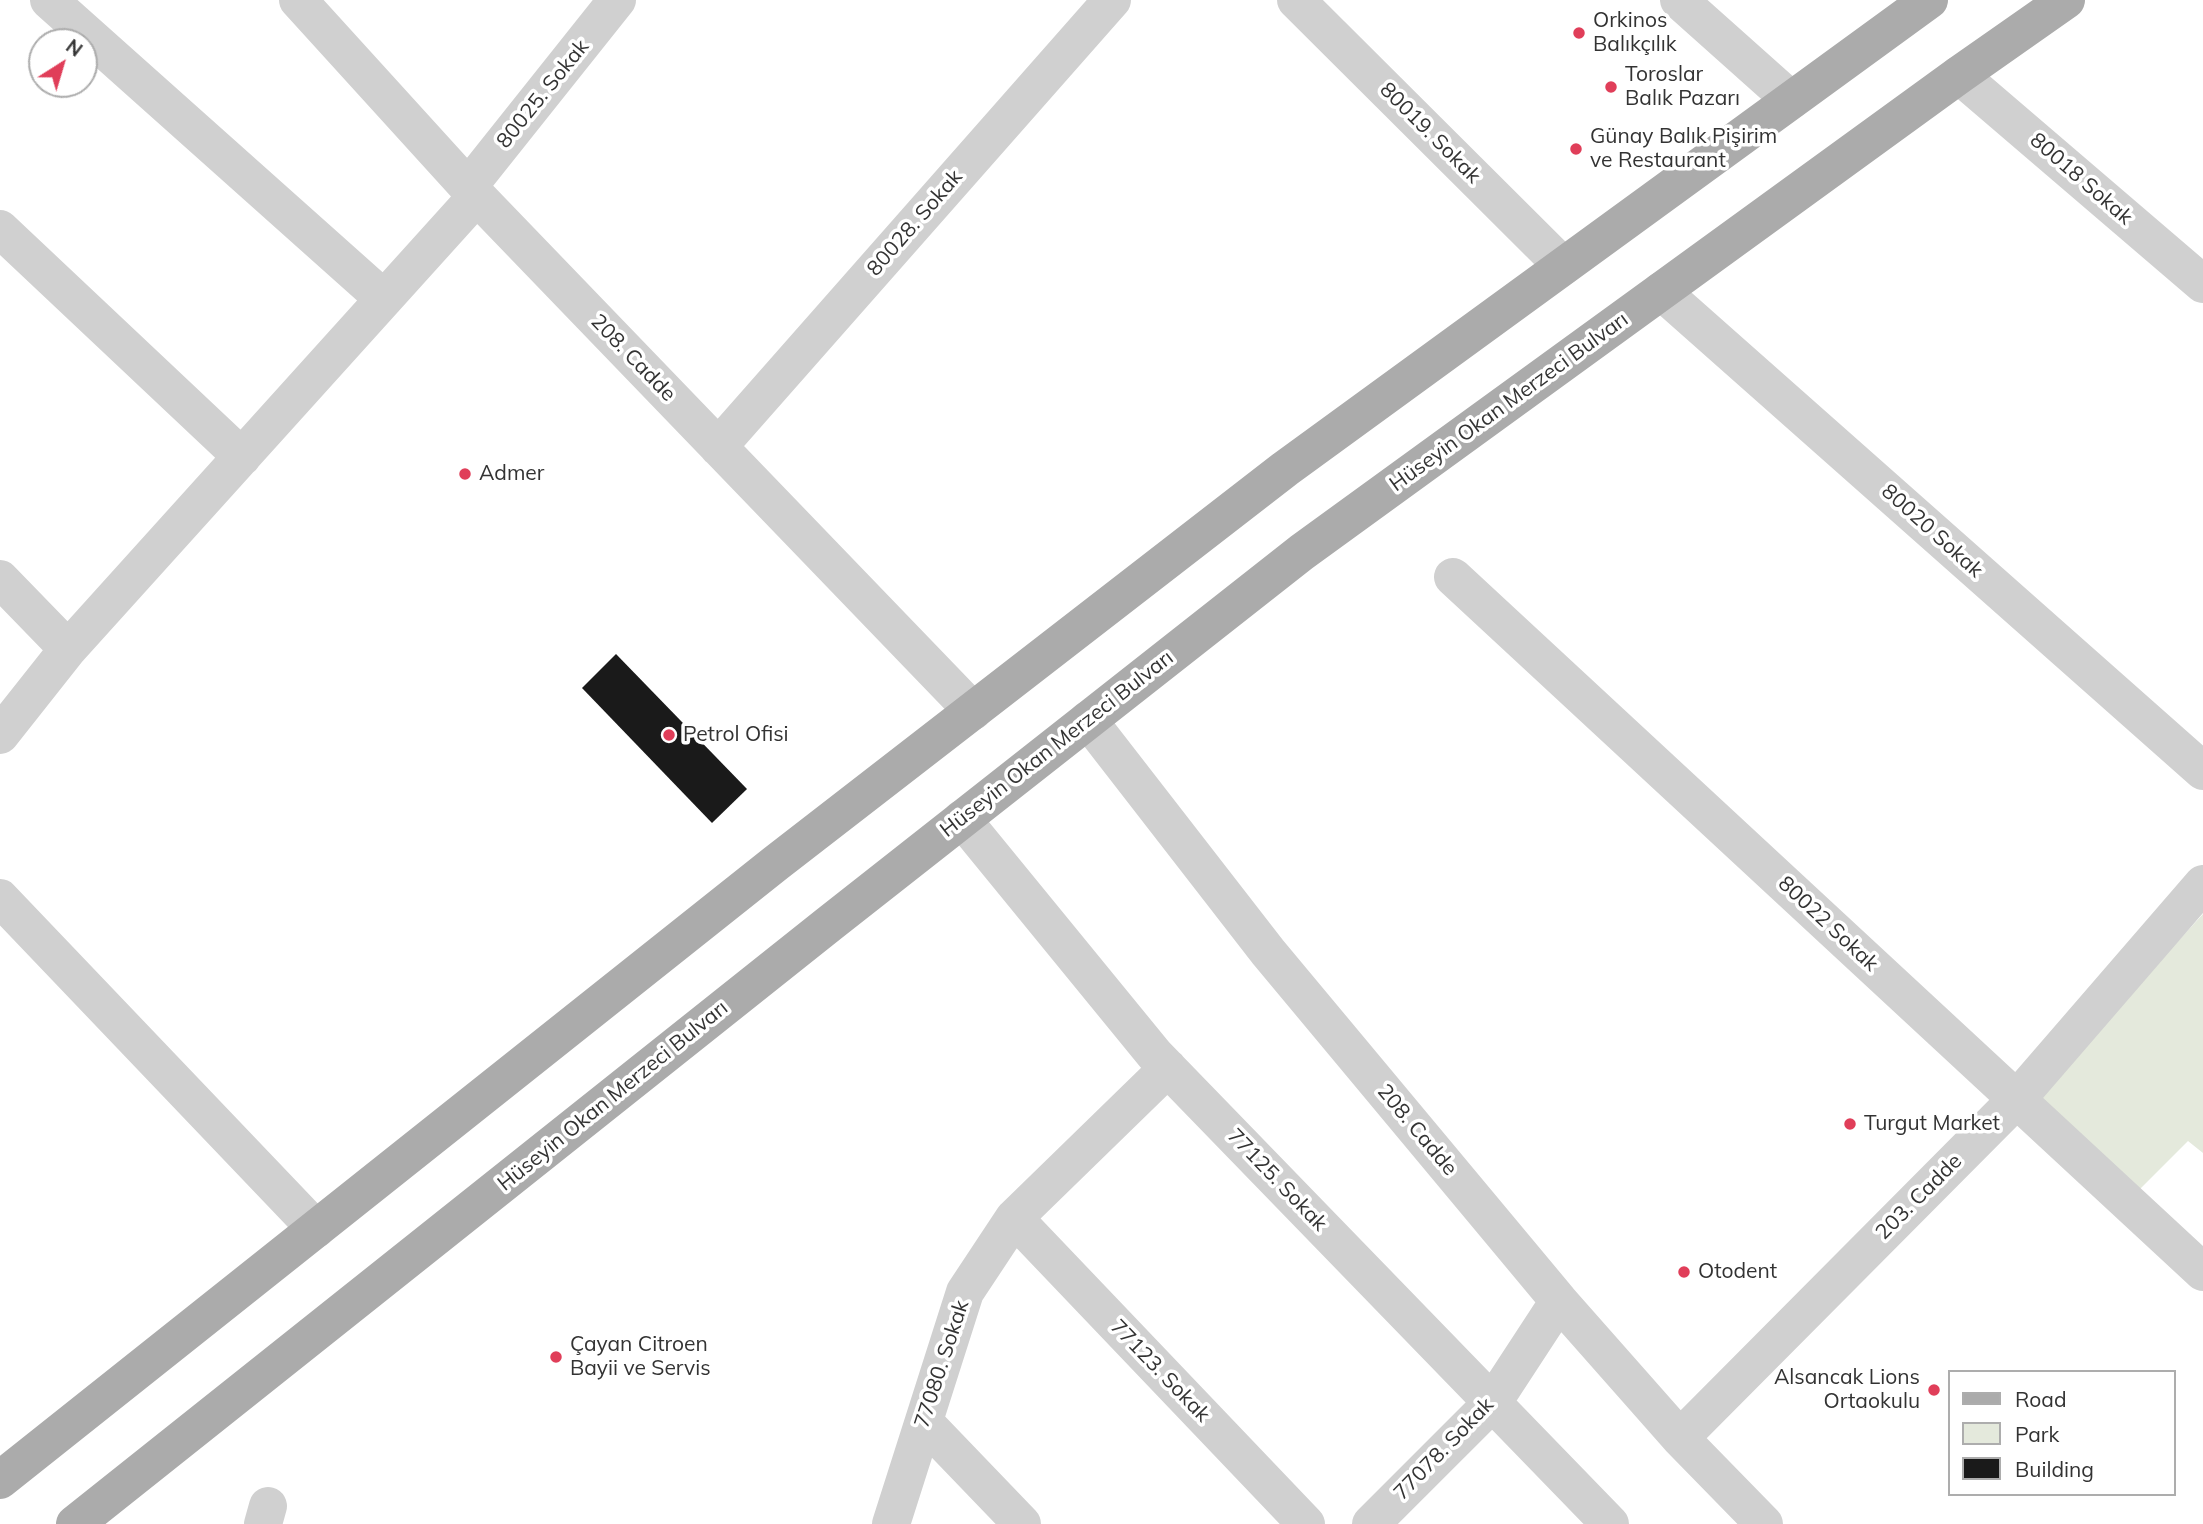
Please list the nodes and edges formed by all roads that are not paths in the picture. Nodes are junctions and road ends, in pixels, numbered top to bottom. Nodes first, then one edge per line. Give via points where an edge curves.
1 (50, 0) edge
2 (298, 0) edge
3 (617, 0) edge
4 (1112, 0) edge
5 (1296, 0) edge
6 (1679, 0) edge
7 (1929, 0) edge
8 (2066, 0) edge
9 (1959, 75) junction
10 (1791, 100) junction
11 (472, 192) junction
12 (0, 229) edge
13 (1563, 266) junction
14 (2203, 284) edge
15 (1661, 291) junction
16 (384, 299) junction
17 (718, 447) junction
18 (242, 457) junction
19 (1453, 577) dead end
20 (0, 579) edge
21 (68, 649) junction
22 (973, 711) junction
23 (1088, 720) junction
24 (0, 735) edge
25 (2203, 771) edge
26 (962, 819) junction
27 (2203, 884) edge
28 (0, 898) edge
29 (1168, 1068) junction
30 (2017, 1099) junction
31 (1014, 1218) junction
32 (316, 1229) junction
33 (2203, 1272) edge
34 (1559, 1301) junction
35 (1493, 1402) junction
36 (924, 1422) junction
37 (1680, 1438) junction
38 (5, 1466) edge
39 (75, 1524) edge
40 (891, 1524) edge
41 (1022, 1524) edge
42 (1306, 1524) edge
43 (1371, 1524) edge
44 (1610, 1524) edge
45 (1764, 1524) edge

1 - 16 street
2 - 11 street, 208. Cadde
3 - 11 street, 80025. Sokak
4 - 17 street, 80028. Sokak
5 - 13 street, 80019. Sokak
6 - 10 street
7 - 10 main road
8 - 9 main road, Hüseyin Okan Merzeci Bulvarı
9 - 14 street, 80018 Sokak
9 - 15 main road, Hüseyin Okan Merzeci Bulvarı
10 - 13 main road
11 - 16 street, 80025. Sokak
11 - 17 street, 208. Cadde
12 - 18 street
13 - 22 main road via 1285,469
15 - 23 main road, Hüseyin Okan Merzeci Bulvarı via 1302,552
15 - 25 street, 80020 Sokak
16 - 18 street, 80025. Sokak
17 - 22 street, 208. Cadde
18 - 21 street, 80025. Sokak
19 - 30 street, 80022 Sokak
20 - 21 street
21 - 24 street, 80025. Sokak
22 - 32 main road
23 - 26 main road, Hüseyin Okan Merzeci Bulvarı
23 - 34 street, 208. Cadde via 1268,952
26 - 29 street, 77125. Sokak
26 - 39 main road, Hüseyin Okan Merzeci Bulvarı
27 - 30 street, 203. Cadde
28 - 32 street
29 - 31 street, 77080. Sokak
29 - 35 street, 77125. Sokak
30 - 33 street, 80022 Sokak
30 - 37 street, 203. Cadde
31 - 36 street, 77080. Sokak via 965,1292
31 - 42 street, 77123. Sokak
32 - 38 main road
34 - 35 street, 77078. Sokak
34 - 37 street, 208. Cadde
35 - 43 street, 77078. Sokak
35 - 44 street, 77125. Sokak
36 - 40 street, 77080. Sokak
36 - 41 street
37 - 45 street, 208. Cadde

